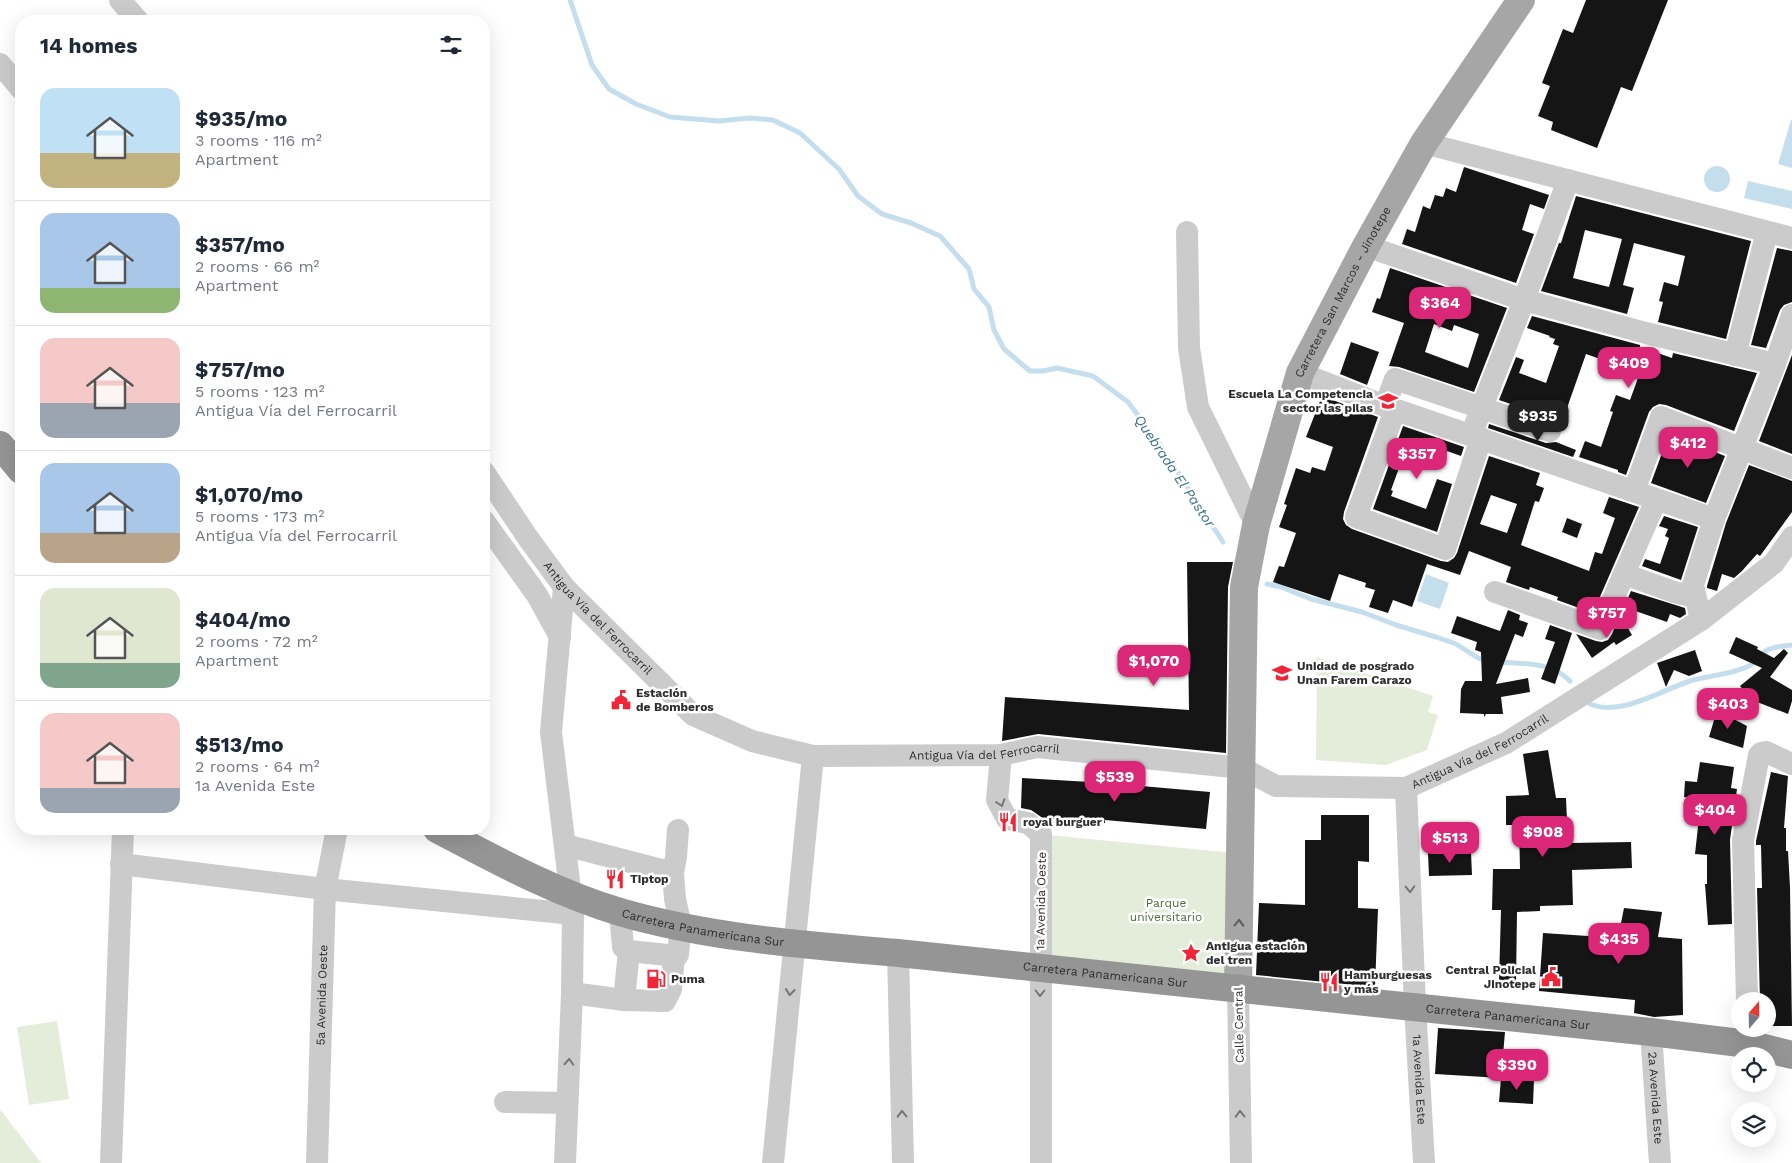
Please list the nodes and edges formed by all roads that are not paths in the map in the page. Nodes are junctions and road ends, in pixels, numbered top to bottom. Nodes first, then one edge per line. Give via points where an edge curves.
1 (120, 0) edge
2 (1521, 0) edge
3 (133, 15) edge
4 (0, 64) edge
5 (15, 82) edge
6 (1424, 143) junction
7 (1568, 180) junction
8 (1187, 232) dead end
9 (1767, 232) junction
10 (1792, 238) edge
11 (1366, 246) junction
12 (1524, 300) junction
13 (1792, 315) edge
14 (1736, 355) junction
15 (1775, 364) junction
16 (1300, 373) junction
17 (1481, 407) junction
18 (1390, 408) junction
19 (1550, 431) dead end
20 (1476, 437) junction
21 (1742, 447) junction
22 (1, 448) edge
23 (15, 463) edge
24 (1792, 468) edge
25 (1634, 491) junction
26 (490, 492) edge
27 (1656, 500) junction
28 (1714, 519) junction
29 (1256, 525) junction
30 (490, 529) edge
31 (1792, 538) edge
32 (1624, 574) junction
33 (564, 586) junction
34 (1495, 592) dead end
35 (1695, 597) junction
36 (1701, 620) junction
37 (560, 637) junction
38 (1001, 755) junction
39 (813, 756) junction
40 (1792, 764) edge
41 (1242, 768) junction
42 (1406, 788) junction
43 (678, 830) dead end
44 (123, 835) edge
45 (336, 835) edge
46 (448, 835) edge
47 (565, 845) junction
48 (121, 864) junction
49 (673, 873) junction
50 (325, 889) junction
51 (573, 904) junction
52 (620, 912) junction
53 (681, 926) junction
54 (795, 944) junction
55 (629, 951) junction
56 (898, 952) junction
57 (674, 956) junction
58 (1040, 968) junction
59 (1238, 989) junction
60 (1747, 992) edge
61 (572, 993) junction
62 (624, 1000) junction
63 (1415, 1006) junction
64 (1651, 1032) junction
65 (1731, 1036) edge
66 (1750, 1038) edge
67 (1792, 1055) edge
68 (505, 1102) dead end
69 (567, 1103) junction
70 (111, 1163) edge
71 (317, 1163) edge
72 (565, 1163) edge
73 (773, 1163) edge
74 (903, 1163) edge
75 (1040, 1163) edge
76 (1241, 1163) edge
77 (1424, 1163) edge
78 (1660, 1163) edge

1 - 3 street
2 - 6 main road, Carretera San Marcos - Jinotepe
4 - 5 street
6 - 7 street
6 - 11 main road, Carretera San Marcos - Jinotepe
7 - 9 street
7 - 12 street
8 - 29 street via 1189,348 1198,407
9 - 10 street
9 - 14 street
11 - 12 street
11 - 16 main road, Carretera San Marcos - Jinotepe
12 - 14 street
12 - 17 street
13 - 15 street
14 - 15 street
15 - 21 street
16 - 18 street
16 - 29 main road, Carretera San Marcos - Jinotepe
17 - 18 street via 1395,379
17 - 19 street
17 - 20 street
18 - 20 street
18 - 20 street via 1356,517 1445,549
20 - 25 street
21 - 24 street
21 - 25 street via 1661,417
21 - 28 street
22 - 23 highway
25 - 27 street
26 - 33 street, Antigua Vía del Ferrocarril
27 - 28 street
27 - 32 street
28 - 35 street via 1693,585
29 - 41 main road, Carretera San Marcos - Jinotepe via 1244,587
30 - 37 street via 537,595
31 - 36 street, Antigua Vía del Ferrocarril via 1774,563
32 - 34 street via 1600,629
32 - 35 street
33 - 37 street
33 - 39 street, Antigua Vía del Ferrocarril via 692,715 752,742
35 - 36 street
36 - 42 street, Antigua Vía del Ferrocarril via 1506,743
37 - 47 street via 551,732
38 - 39 street, Antigua Vía del Ferrocarril
38 - 41 street, Antigua Vía del Ferrocarril via 1037,747
38 -> 58 street, 1a Avenida Oeste via 998,800 1007,819 1028,822 1042,834
39 - 54 street
40 - 60 street via 1766,752 1761,753 1743,840
41 - 42 street, Antigua Vía del Ferrocarril via 1276,786
59 -> 41 main road, Calle Central
42 -> 63 street, 1a Avenida Este
43 - 49 street
44 - 48 street
45 - 50 street, 5a Avenida Oeste
46 - 51 highway, Carretera Panamericana Sur
47 - 49 street
47 - 51 street
48 - 50 street
48 - 70 street
49 - 53 street
50 - 51 street
50 - 71 street, 5a Avenida Oeste
51 - 52 highway, Carretera Panamericana Sur
51 - 61 street
52 - 53 highway, Carretera Panamericana Sur
52 - 55 street via 623,947
53 - 54 highway, Carretera Panamericana Sur
53 - 57 street via 678,954
54 - 56 highway, Carretera Panamericana Sur
54 -> 73 street
55 - 57 street
55 - 62 street
56 - 58 highway, Carretera Panamericana Sur
74 -> 56 street
57 - 62 street via 671,989 665,1001
58 - 59 highway, Carretera Panamericana Sur
58 -> 75 street, 1a Avenida Oeste
59 - 63 highway, Carretera Panamericana Sur
76 -> 59 street, Calle Central
61 - 62 street
69 -> 61 street
63 - 64 highway, Carretera Panamericana Sur
63 - 77 street, 1a Avenida Este
64 - 65 highway, Carretera Panamericana Sur
64 - 78 street, 2a Avenida Este
66 - 67 highway, Carretera Panamericana Sur
68 - 69 street
69 - 72 street

